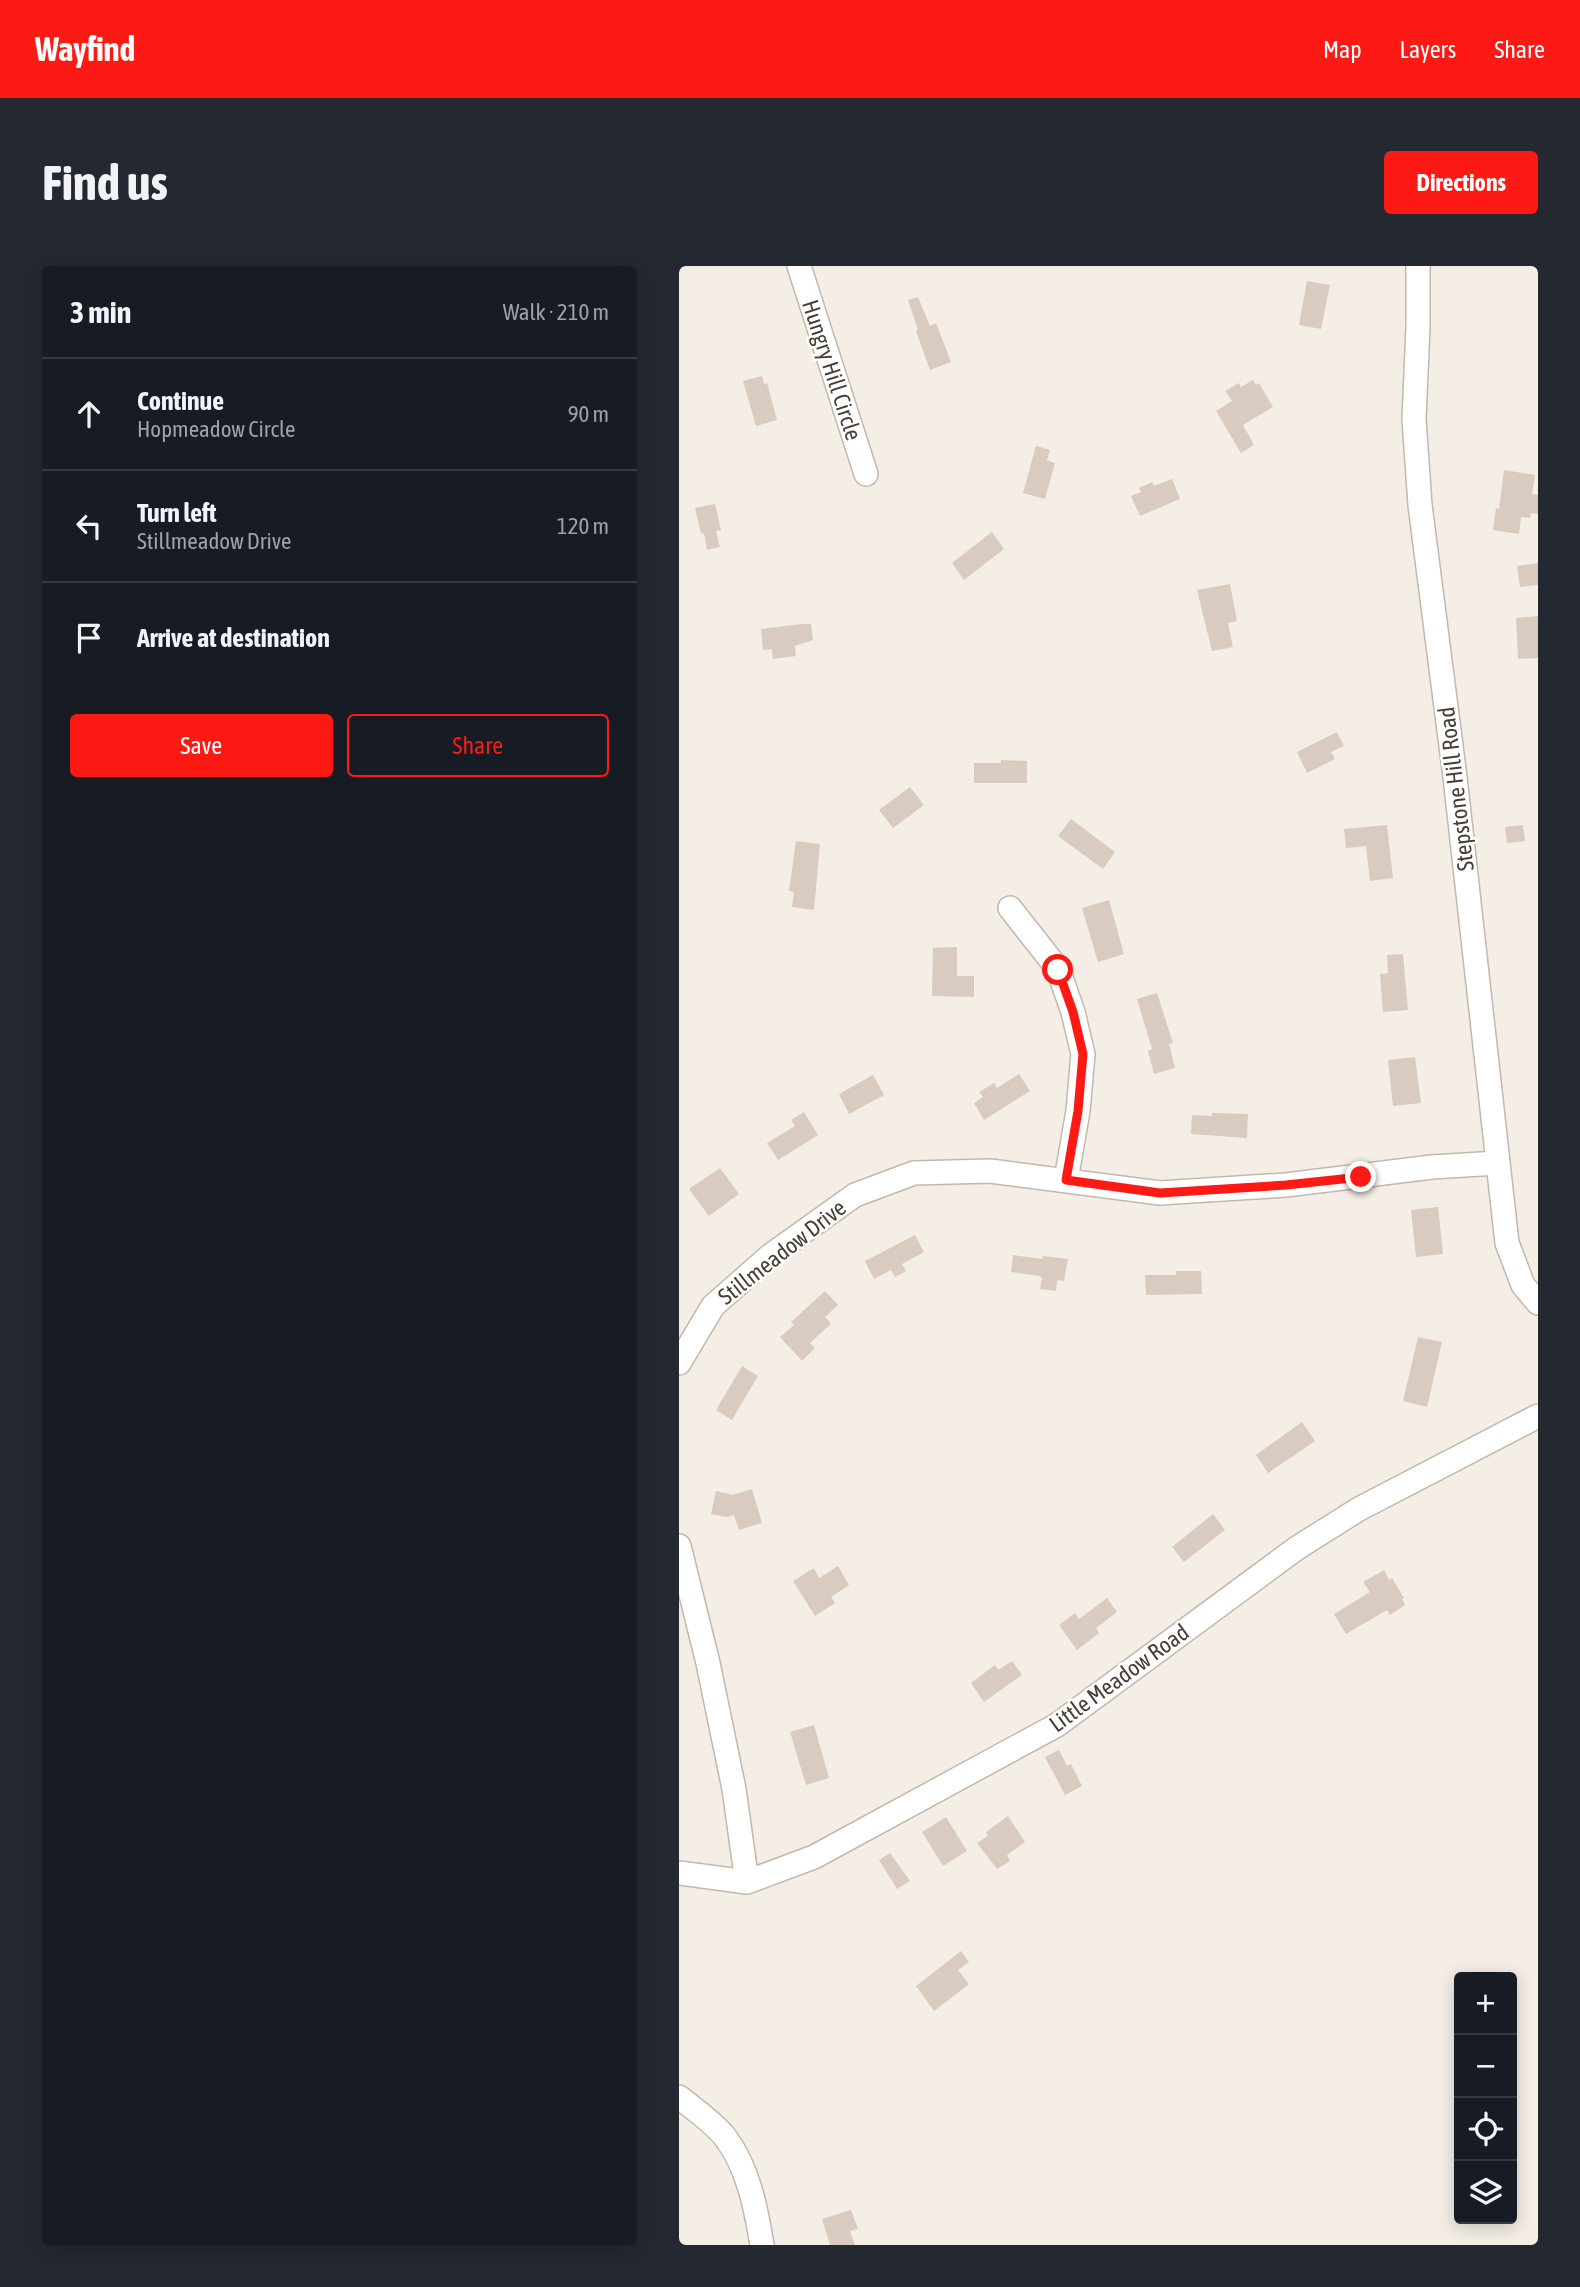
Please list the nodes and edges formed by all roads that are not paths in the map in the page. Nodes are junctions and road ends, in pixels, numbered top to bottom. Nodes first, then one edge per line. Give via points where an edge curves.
1 (799, 266) edge
2 (1417, 266) edge
3 (866, 474) dead end
4 (1010, 908) dead end
5 (1497, 1163) junction
6 (1066, 1180) junction
7 (1538, 1303) edge
8 (679, 1363) edge
9 (1538, 1416) edge
10 (679, 1546) edge
11 (679, 1873) edge
12 (747, 1882) junction
13 (679, 2097) edge
14 (762, 2245) edge

1 - 3 street, Hungry Hill Circle
2 - 5 street, Stepstone Hill Road via 1413,419 1420,505
4 - 6 street via 1058,970 1083,1054
5 - 6 street, Stillmeadow Drive via 1160,1193
5 - 7 street, Stepstone Hill Road via 1507,1243 1523,1285
6 - 8 street, Stillmeadow Drive via 990,1171 914,1173 855,1195 771,1255 713,1306
9 - 12 street, Little Meadow Road via 1359,1509 1297,1548 1057,1725 814,1857
10 - 12 street via 731,1776
11 - 12 street, Little Meadow Road
13 - 14 street via 723,2135 740,2160

